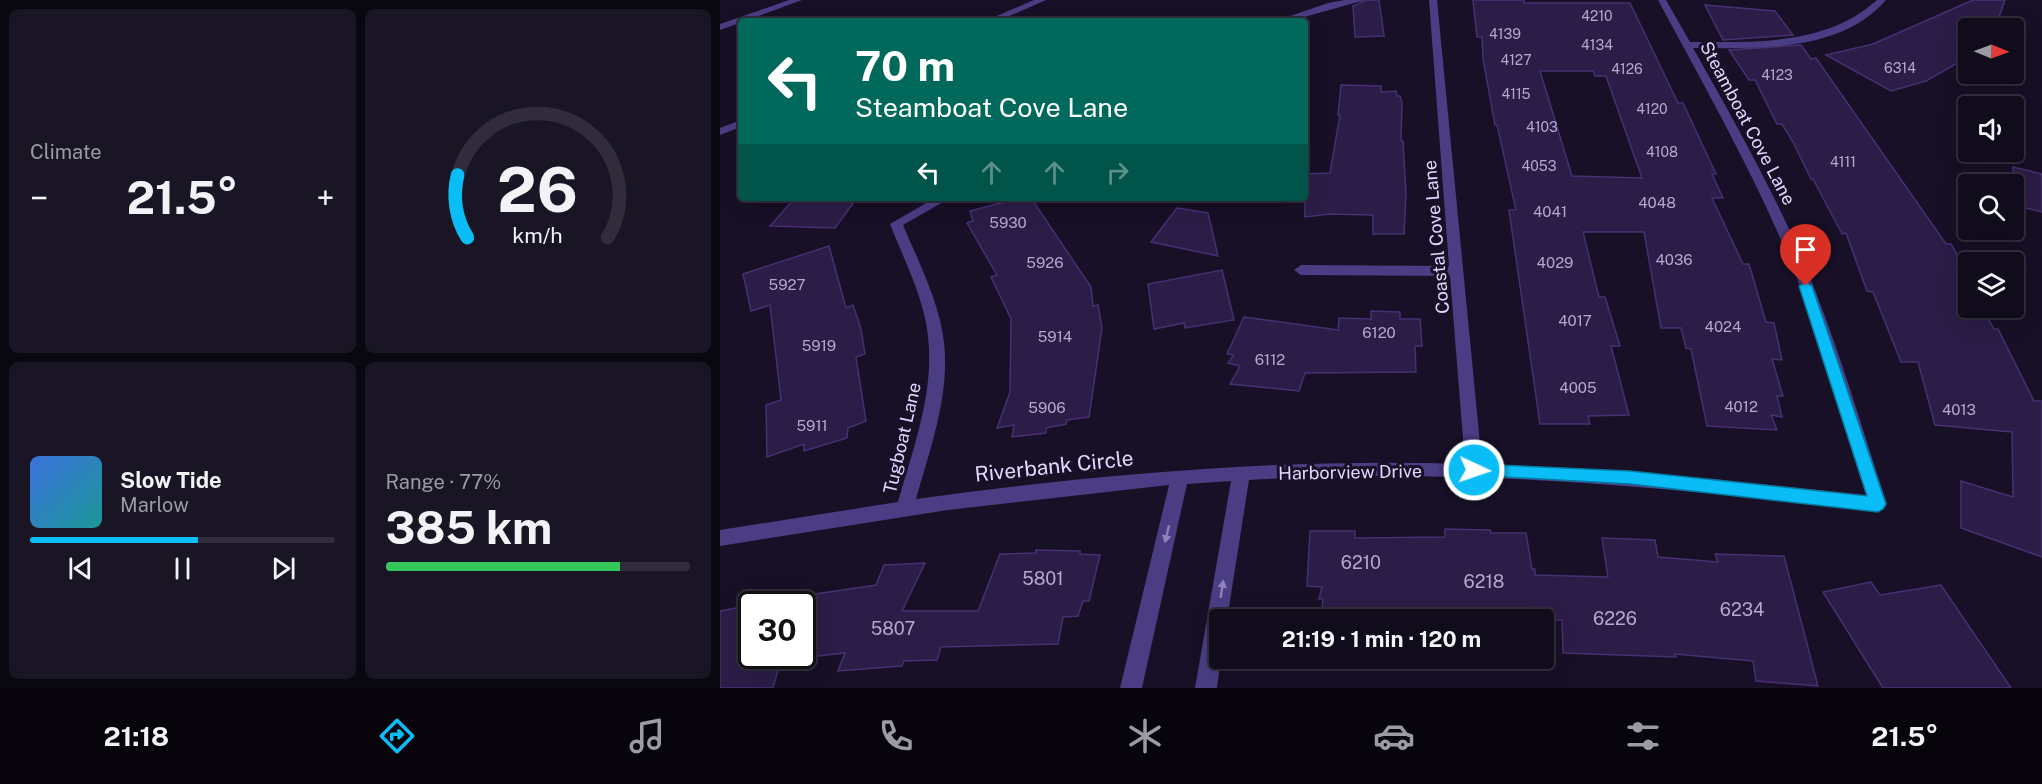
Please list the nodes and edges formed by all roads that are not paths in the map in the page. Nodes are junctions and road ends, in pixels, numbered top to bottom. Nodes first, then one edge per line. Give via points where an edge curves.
1 (798, 0) edge
2 (1042, 0) edge
3 (1361, 0) edge
4 (1433, 0) edge
5 (1662, 0) edge
6 (1882, 0) edge
7 (746, 18) edge
8 (997, 18) edge
9 (1290, 18) edge
10 (738, 21) edge
11 (720, 27) edge
12 (1686, 45) junction
13 (738, 124) edge
14 (720, 132) edge
15 (938, 201) edge
16 (1301, 270) dead end
17 (1457, 271) junction
18 (1474, 470) junction
19 (1241, 475) junction
20 (1180, 477) junction
21 (1878, 504) joint
22 (905, 507) junction
23 (720, 538) edge
24 (1131, 688) edge
25 (1206, 688) edge

1 - 7 street
2 - 8 street
3 - 9 street
4 - 17 street, Coastal Cove Lane
5 - 12 street, Steamboat Cove Lane
6 - 12 street via 1859,20 1809,37 1746,45
10 - 11 street
12 - 21 street, Steamboat Cove Lane via 1781,226 1814,306
13 - 14 street
15 - 22 street, Tugboat Lane via 896,224 932,318 938,355 935,392
16 - 17 street
17 - 18 street, Coastal Cove Lane
18 - 19 street, Harborview Drive
18 - 21 street, Harborview Drive via 1630,478
19 - 20 street, Harborview Drive
25 -> 19 street
20 - 22 street, Riverbank Circle
20 -> 24 street
22 - 23 street, Riverbank Circle

